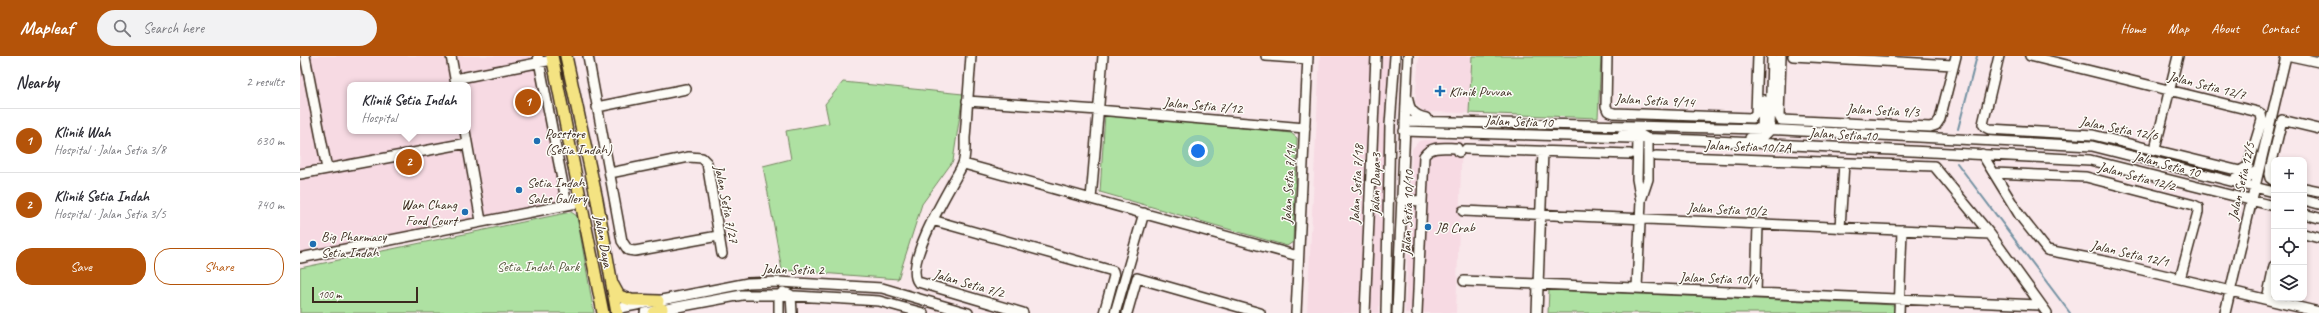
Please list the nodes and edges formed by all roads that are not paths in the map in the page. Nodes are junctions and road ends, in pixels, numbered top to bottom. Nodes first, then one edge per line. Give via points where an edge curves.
1 (305, 56) edge
2 (451, 56) edge
3 (566, 56) edge
4 (588, 56) edge
5 (971, 56) edge
6 (1102, 56) edge
7 (1266, 56) edge
8 (1376, 56) edge
9 (1395, 56) edge
10 (1408, 56) edge
11 (1607, 56) edge
12 (1758, 56) edge
13 (1764, 56) edge
14 (1772, 56) edge
15 (1781, 56) edge
16 (1793, 56) edge
17 (1999, 56) edge
18 (2030, 56) edge
19 (2178, 56) edge
20 (2286, 56) edge
21 (2291, 56) edge
22 (553, 57) edge
23 (1308, 58) edge
24 (539, 60) edge
25 (1955, 61) edge
26 (2319, 62) edge
27 (569, 69) junction
28 (1395, 72) junction
29 (1407, 78) junction
30 (456, 82) edge
31 (686, 89) dead end
32 (2170, 90) junction
33 (968, 101) junction
34 (597, 108) junction
35 (1098, 110) junction
36 (1437, 122) junction
37 (1579, 124) junction
38 (1403, 126) junction
39 (1305, 128) junction
40 (1702, 128) junction
41 (2319, 129) edge
42 (1766, 131) junction
43 (1437, 132) junction
44 (466, 134) edge
45 (1643, 138) junction
46 (1694, 140) junction
47 (467, 143) junction
48 (1831, 147) junction
49 (2155, 149) junction
50 (1543, 151) junction
51 (1630, 154) dead end
52 (1982, 154) junction
53 (1656, 156) dead end
54 (2276, 157) edge
55 (1403, 163) junction
56 (1844, 163) junction
57 (964, 164) junction
58 (327, 169) junction
59 (2246, 169) joint
60 (2258, 170) junction
61 (610, 173) junction
62 (300, 174) edge
63 (1994, 174) junction
64 (2217, 177) junction
65 (1390, 180) junction
66 (2271, 187) edge
67 (2204, 188) junction
68 (2255, 188) junction
69 (2307, 189) edge
70 (2271, 191) edge
71 (2319, 191) edge
72 (1091, 199) junction
73 (1401, 200) junction
74 (2252, 200) junction
75 (1422, 201) junction
76 (2307, 201) edge
77 (582, 202) junction
78 (2319, 204) edge
79 (567, 205) junction
80 (2271, 205) edge
81 (2271, 210) edge
82 (1464, 211) dead end
83 (1144, 213) junction
84 (1541, 214) junction
85 (2307, 215) edge
86 (2247, 217) junction
87 (2319, 218) edge
88 (1640, 219) junction
89 (932, 220) junction
90 (481, 221) junction
91 (1758, 224) junction
92 (1840, 228) junction
93 (1902, 230) junction
94 (1990, 234) junction
95 (2307, 235) edge
96 (718, 236) junction
97 (2319, 238) edge
98 (722, 254) dead end
99 (1298, 256) junction
100 (300, 258) edge
101 (609, 273) junction
102 (2180, 279) junction
103 (2271, 280) edge
104 (1464, 281) dead end
105 (758, 282) junction
106 (813, 283) junction
107 (1538, 284) junction
108 (1637, 288) junction
109 (598, 290) junction
110 (2230, 290) junction
111 (1756, 293) junction
112 (785, 294) junction
113 (2267, 299) junction
114 (1900, 300) junction
115 (2041, 305) junction
116 (658, 308) edge
117 (613, 312) edge
118 (2319, 312) edge
119 (603, 313) edge
120 (645, 313) edge
121 (779, 313) edge
122 (792, 313) edge
123 (923, 313) edge
124 (968, 313) edge
125 (1024, 313) edge
126 (1104, 313) edge
127 (1115, 313) edge
128 (1127, 313) edge
129 (1260, 313) edge
130 (1296, 313) edge
131 (1365, 313) edge
132 (1386, 313) edge
133 (1398, 313) edge
134 (1417, 313) edge
135 (1537, 313) edge
136 (1899, 313) edge
137 (2047, 313) edge
138 (2224, 313) edge

1 - 58 street
2 - 30 street
3 - 27 main road, Jalan Daya
4 - 34 street
5 - 33 street
6 - 35 street
7 - 23 street
8 - 131 street, Jalan Setia 7/18
9 - 28 street, Jalan Daya 3
10 - 29 street, Jalan Daya 3
11 - 12 street, Jalan Setia 9/14 via 1608,111 1752,118 1755,116
13 - 42 street
14 - 42 street
15 - 25 street, Jalan Setia 9/3 via 1778,116 1781,120 1930,127 1936,125 1940,119
16 - 25 street
17 - 49 street, Jalan Setia 12/6 via 1983,124 1985,127 2093,135
18 - 32 street, Jalan Setia 12/7
19 - 32 street
20 - 60 street, Jalan Setia 12/5
21 - 26 street
22 - 24 street
22 - 27 main road
22 - 77 main road, Jalan Daya
23 - 39 street, Jalan Setia 7/14
24 - 30 street
24 - 79 street
27 - 101 main road, Jalan Daya via 597,200
28 - 38 street via 1396,116
28 - 65 street, Jalan Daya 3 via 1390,125
29 - 36 street via 1411,110 1418,116
29 - 38 street, Jalan Daya 3
31 - 34 street
32 - 49 street
32 - 59 street, Jalan Setia 12/7 via 2262,114
33 - 35 street, Jalan Setia 7/12
33 - 57 street
34 - 61 street
35 - 39 street, Jalan Setia 7/12
35 - 72 street
36 - 37 street, Jalan Setia 10
36 - 38 street, Jalan Setia 10
37 - 40 street, Jalan Setia 10
37 - 45 street via 1592,130 1634,132
38 - 43 street, Jalan Setia 10
38 - 55 street, Jalan Daya 3
38 - 65 street via 1396,130
39 - 99 street, Jalan Setia 7/14
40 - 42 street, Jalan Setia 10
40 - 45 street via 1686,134 1652,133
41 - 54 street via 2282,120
42 - 46 street via 1754,138 1714,137
42 - 48 street via 1782,142
42 - 64 street, Jalan Setia 10 via 2092,146
43 - 45 street, Jalan Setia 10
43 - 55 street via 1415,136 1407,143
44 - 47 street
45 - 46 street, Jalan Setia 10
45 - 88 street via 1648,179 1641,202
46 - 48 street, Jalan Setia 10
47 - 58 street
47 - 90 street
48 - 52 street, Jalan Setia 10
49 - 59 street, Jalan Setia 12/6 via 2240,171
50 - 51 street
50 - 75 street, Jalan Setia 10/10 via 1432,148 1424,156
50 - 84 street
52 - 63 street, Jalan Setia 12/1
52 - 67 street, Jalan Setia 10 via 2090,160
53 - 56 street, Jalan Setia 10/2A
55 - 73 street, Jalan Daya 3
56 - 92 street
56 - 94 street, Jalan Setia 10/2A via 1934,166
57 - 72 street
57 - 89 street, Jalan Setia 7/2
58 - 62 street
60 - 64 street via 2243,180
60 - 66 street via 2261,183
60 - 68 street, Jalan Setia 12/5
61 - 96 street via 622,241 628,250 635,251
61 - 96 street, Jalan Setia 7/27 via 689,157 702,158 707,163
63 - 102 street, Jalan Setia 12/1 via 2020,216 2048,250
63 - 102 street, Jalan Setia 12/2 via 2086,177 2198,207
64 - 68 street, Jalan Setia 10
65 - 132 street, Jalan Daya 3
67 - 74 street, Jalan Setia 10
67 - 86 street via 2220,198 2241,203
68 - 70 street, Jalan Setia 10
68 - 74 street, Jalan Setia 12/5
69 - 71 street
72 - 83 street
73 - 75 street
73 - 133 street, Jalan Daya 3
74 - 80 street, Jalan Setia 10
74 - 86 street, Jalan Setia 12/5
75 - 134 street, Jalan Setia 10/10
76 - 78 street
77 - 79 street
77 - 109 main road, Jalan Daya
79 - 90 street
81 - 86 street via 2256,208
82 - 84 street, Jalan Setia 10/2
83 - 99 street
83 - 127 street
84 - 88 street, Jalan Setia 10/2
84 - 107 street
85 - 87 street
86 - 110 street, Jalan Setia 12/5
88 - 91 street, Jalan Setia 10/2
88 - 108 street
89 - 125 street, Jalan Setia 7/2 via 914,274 918,282
89 - 126 street via 1113,271 1114,276
90 - 100 street
91 - 92 street, Jalan Setia 10/2
91 - 111 street
92 - 93 street, Jalan Setia 10/2
93 - 94 street, Jalan Setia 10/2
93 - 114 street
94 - 115 street
95 - 97 street
96 - 98 street, Jalan Setia 7/27
99 - 130 street, Jalan Setia 7/14
101 - 116 main road via 619,296
101 - 117 main road, Jalan Daya
102 - 110 street, Jalan Setia 12/1
103 - 113 street
104 - 107 street, Jalan Setia 10/4
105 - 106 street, Jalan Setia 2
105 - 112 street
105 - 116 street, Jalan Setia 2
106 - 112 street
106 - 124 street, Jalan Setia 2 via 882,288
107 - 108 street, Jalan Setia 10/4
107 - 135 street
108 - 111 street, Jalan Setia 10/4
109 - 117 main road via 605,307
109 - 119 main road, Jalan Daya
110 - 113 street, Jalan Setia 12/1
110 - 138 street, Jalan Setia 12/5
111 - 114 street, Jalan Setia 10/4
112 - 116 street, Jalan Setia 2 via 742,295
112 - 121 street
112 - 122 street
112 - 123 street, Jalan Setia 2 via 879,301
113 - 118 street, Jalan Setia 12/1
114 - 115 street, Jalan Setia 10/4
114 - 136 street
115 - 137 street
116 - 117 street, Jalan Setia 2
116 - 120 street, Jalan Setia 2
128 - 129 street via 1137,278

